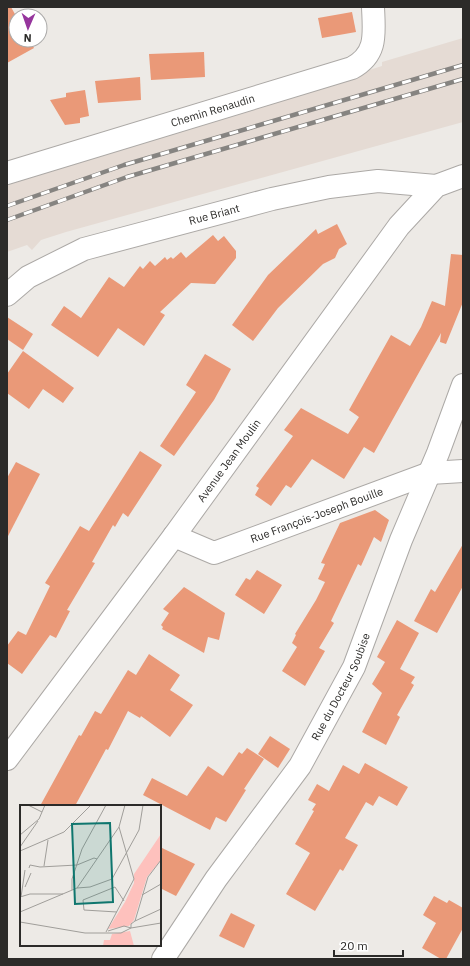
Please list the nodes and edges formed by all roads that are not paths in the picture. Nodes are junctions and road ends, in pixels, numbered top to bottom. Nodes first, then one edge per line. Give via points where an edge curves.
1 (373, 7) edge
2 (7, 173) edge
3 (463, 176) edge
4 (436, 186) junction
5 (7, 295) edge
6 (463, 385) edge
7 (463, 471) edge
8 (430, 473) junction
9 (174, 536) junction
10 (7, 759) edge
11 (163, 959) edge

1 - 2 street, Chemin Renaudin via 372,48 362,62 352,68
3 - 4 street, Avenue Jean Moulin
4 - 5 street, Rue Briant via 378,181 272,198 84,249 28,277
4 - 9 street, Avenue Jean Moulin via 399,226
6 - 8 street, Rue du Docteur Soubise
7 - 8 street, Rue François-Joseph Bouille
8 - 9 street, Rue François-Joseph Bouille via 214,553
8 - 11 street, Rue du Docteur Soubise via 401,540 354,667 300,766 216,879
9 - 10 street, Avenue Jean Moulin

